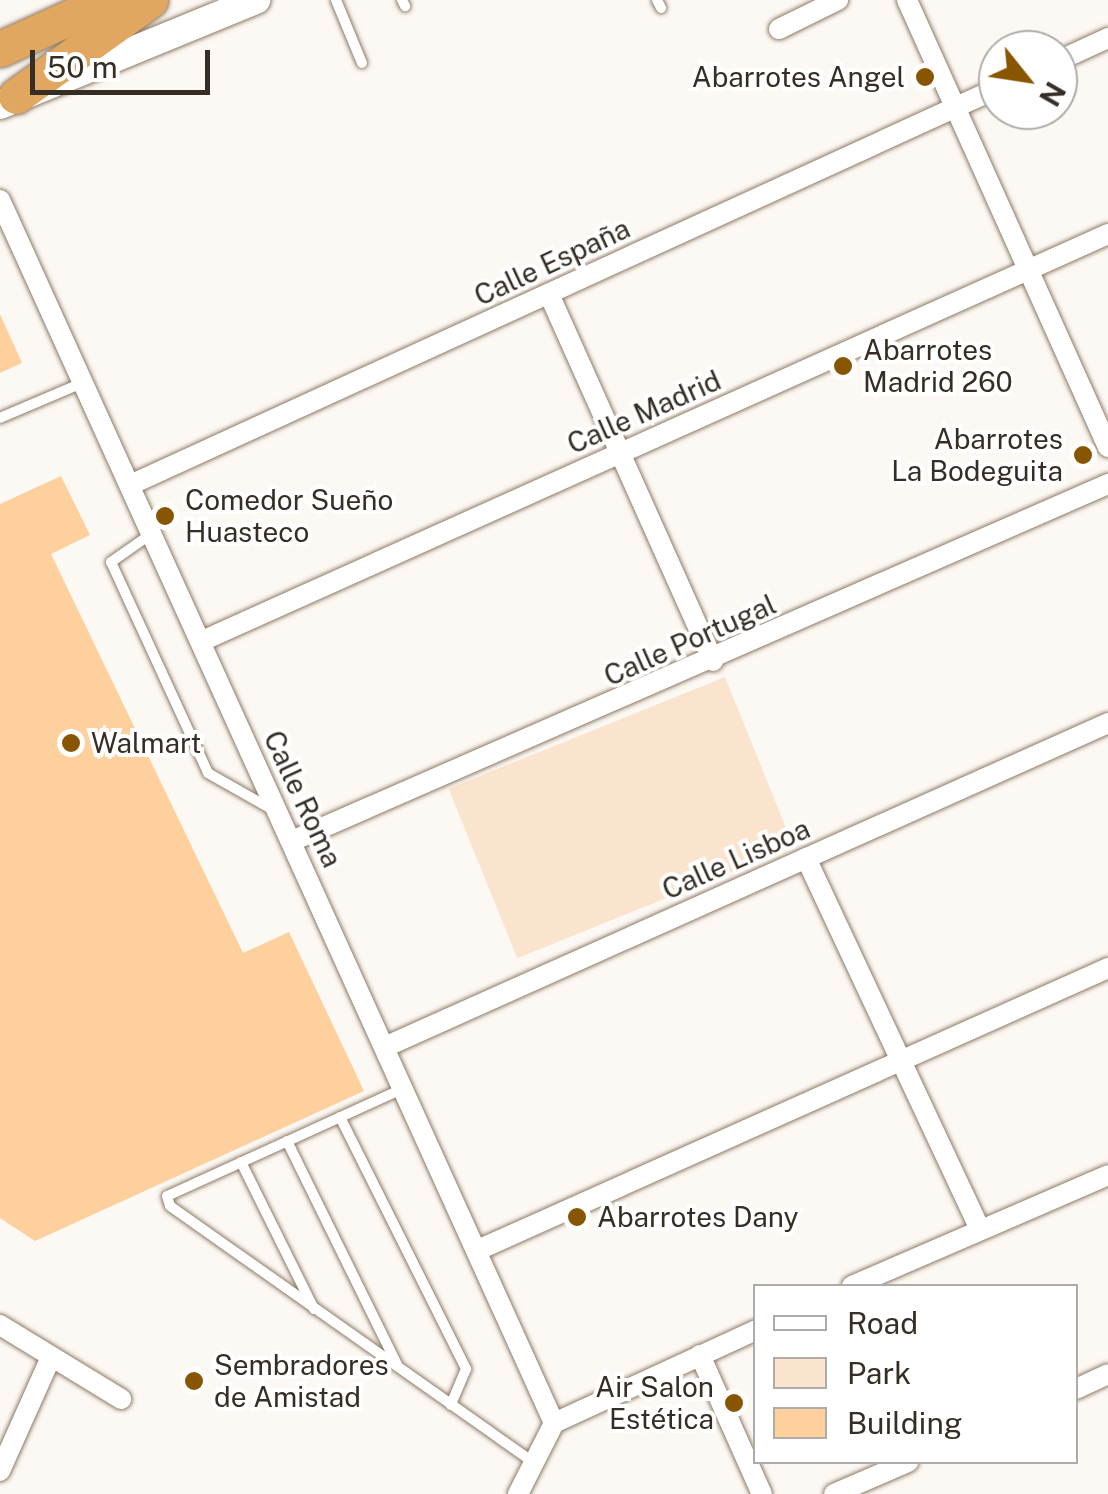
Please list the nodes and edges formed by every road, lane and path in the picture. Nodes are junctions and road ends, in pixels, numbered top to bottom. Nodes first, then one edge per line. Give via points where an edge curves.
1 (108, 0) edge
2 (150, 0) edge
3 (256, 0) edge
4 (336, 0) edge
5 (838, 0) edge
6 (908, 0) edge
7 (780, 29) dead end
8 (1108, 38) edge
9 (0, 49) edge
10 (1078, 52) edge
11 (362, 64) dead end
12 (978, 98) edge
13 (8, 100) edge
14 (956, 108) junction
15 (2, 210) edge
16 (1108, 234) edge
17 (1028, 270) junction
18 (548, 294) junction
19 (83, 382) junction
20 (0, 418) edge
21 (1108, 448) edge
22 (618, 454) junction
23 (1108, 484) edge
24 (130, 485) junction
25 (152, 533) junction
26 (202, 640) junction
27 (713, 661) junction
28 (1108, 723) edge
29 (277, 813) junction
30 (292, 841) junction
31 (806, 858) junction
32 (1108, 968) edge
33 (387, 1046) junction
34 (898, 1063) junction
35 (405, 1087) junction
36 (340, 1117) junction
37 (286, 1141) junction
38 (242, 1162) junction
39 (1108, 1175) edge
40 (980, 1229) junction
41 (478, 1250) junction
42 (856, 1284) edge
43 (316, 1312) junction
44 (0, 1325) edge
45 (753, 1331) edge
46 (700, 1355) junction
47 (50, 1359) junction
48 (399, 1369) junction
49 (1108, 1374) edge
50 (1078, 1388) edge
51 (121, 1399) dead end
52 (451, 1406) junction
53 (554, 1422) junction
54 (534, 1463) junction
55 (903, 1464) edge
56 (0, 1471) edge
57 (518, 1494) edge
58 (762, 1494) edge
59 (834, 1494) edge

1 - 9 highway
2 - 13 highway
3 - 13 main road
4 - 11 lane
5 - 7 street
6 - 14 street
8 - 10 street
12 - 14 street, Calle España
14 - 17 street
14 - 18 street, Calle España
15 - 19 street, Calle Roma
16 - 17 street, Calle Madrid
17 - 21 street
17 - 22 street, Calle Madrid
18 - 22 street
18 - 24 street, Calle España
19 - 20 lane
19 - 24 street, Calle Roma
22 - 26 street, Calle Madrid
22 - 27 street
23 - 27 street, Calle Portugal
24 - 25 street, Calle Roma
25 - 26 street, Calle Roma
25 - 29 lane via 111,562 208,773
26 - 29 street, Calle Roma
27 - 30 street, Calle Portugal
28 - 31 street, Calle Lisboa
29 - 30 street, Calle Roma
30 - 33 street, Calle Roma
31 - 33 street, Calle Lisboa
31 - 34 street
32 - 34 street
33 - 35 street, Calle Roma
34 - 40 street
34 - 41 street
35 - 36 lane
35 - 41 street, Calle Roma
36 - 37 lane
36 - 52 lane via 466,1369
37 - 38 lane
37 - 48 lane
38 - 43 lane
38 - 43 lane via 168,1196 170,1206
39 - 40 street
40 - 42 street
41 - 53 street, Calle Roma
43 - 48 lane
44 - 47 street
45 - 46 street
46 - 53 street
46 - 58 street
47 - 51 street
47 - 56 street
48 - 52 lane
49 - 50 street
52 - 54 lane
53 - 54 street
54 - 57 street
55 - 59 street

